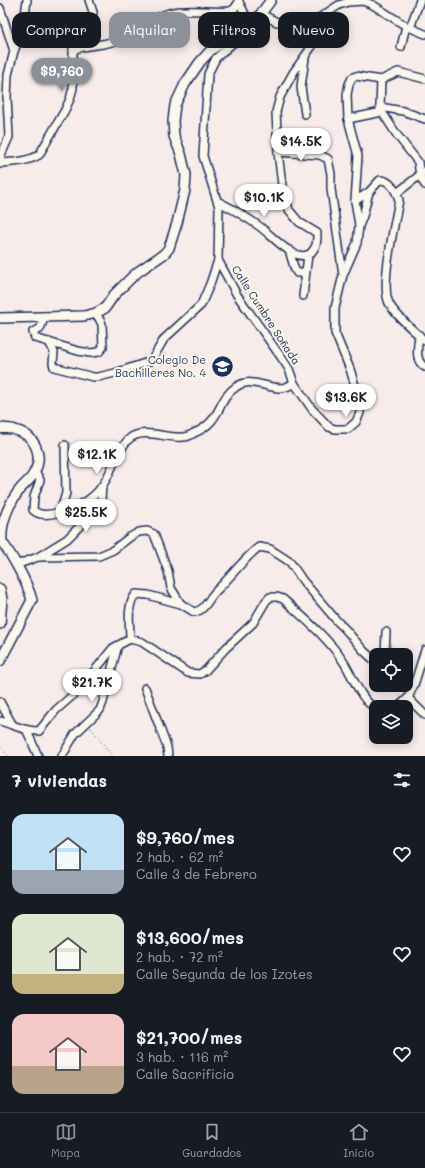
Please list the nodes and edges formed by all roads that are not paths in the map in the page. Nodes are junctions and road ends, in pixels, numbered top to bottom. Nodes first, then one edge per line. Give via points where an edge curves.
1 (27, 0) edge
2 (89, 0) edge
3 (271, 0) edge
4 (420, 0) edge
5 (239, 1) edge
6 (0, 8) edge
7 (249, 12) edge
8 (262, 12) edge
9 (328, 12) edge
10 (408, 27) junction
11 (425, 34) edge
12 (401, 47) dead end
13 (214, 48) edge
14 (227, 48) edge
15 (312, 48) edge
16 (73, 50) junction
17 (14, 51) junction
18 (305, 58) junction
19 (425, 79) edge
20 (380, 80) junction
21 (380, 109) junction
22 (305, 114) dead end
23 (348, 119) junction
24 (425, 119) edge
25 (278, 152) junction
26 (413, 156) junction
27 (425, 162) edge
28 (0, 163) edge
29 (423, 173) edge
30 (425, 185) edge
31 (369, 192) junction
32 (397, 193) junction
33 (355, 201) junction
34 (219, 202) junction
35 (359, 226) junction
36 (289, 250) junction
37 (308, 255) junction
38 (218, 260) junction
39 (305, 273) junction
40 (343, 275) junction
41 (303, 296) dead end
42 (96, 313) junction
43 (45, 316) junction
44 (0, 318) edge
45 (419, 335) junction
46 (425, 341) edge
47 (49, 342) junction
48 (425, 367) edge
49 (294, 383) junction
50 (0, 428) edge
51 (65, 445) dead end
52 (34, 474) junction
53 (102, 486) junction
54 (60, 513) junction
55 (38, 557) junction
56 (16, 565) junction
57 (0, 589) edge
58 (181, 604) junction
59 (0, 624) edge
60 (386, 632) dead end
61 (130, 639) junction
62 (118, 645) junction
63 (385, 648) edge
64 (425, 650) edge
65 (369, 656) edge
66 (0, 661) edge
67 (145, 688) dead end
68 (408, 698) joint
69 (0, 702) edge
70 (369, 703) edge
71 (425, 715) edge
72 (0, 721) edge
73 (12, 724) junction
74 (28, 731) junction
75 (38, 756) edge
76 (62, 756) edge
77 (168, 756) edge

1 - 17 street via 23,30
2 - 16 street via 92,17 76,39
3 - 8 main road
4 - 10 street
5 - 7 street
5 - 16 street via 230,11 168,13 117,41 82,46
6 - 17 street
9 - 10 street via 348,2 363,1
10 - 11 street
10 - 12 street
13 - 42 main road via 200,62 185,84 175,106 174,136 186,175 185,190 169,248 130,278 105,308
14 - 34 street, Calle Cumbre Soñada via 216,58 208,74 203,156
15 - 18 street
16 - 28 street via 73,88 70,99 39,155 19,162
17 - 28 street via 8,75 9,137
18 - 22 street via 301,87
18 - 25 street via 293,73 280,97 276,112
19 - 20 street via 398,72
20 - 21 street
20 - 23 street via 356,76 352,78 347,95
21 - 23 street
21 - 24 street via 403,111
21 - 26 street
23 - 33 street via 358,156
25 - 37 street via 282,185 289,210 299,222 317,232 316,245
25 - 40 street via 320,155 328,159
26 - 27 street
26 - 29 street
29 - 30 street
29 - 32 street
31 - 32 street via 383,180 393,186
31 - 33 street
31 - 35 street
32 - 45 street via 399,200 387,267 386,294 392,308
33 - 35 street
34 - 36 street via 260,227
34 - 38 street, Calle Cumbre Soñada
35 - 40 street via 357,243
36 - 37 street via 298,255
36 - 39 street via 297,273
37 - 39 street
38 - 47 street, Calle Cumbre Soñada via 202,305 164,339 148,362 115,374 93,377 54,367 54,352
38 - 49 street, Calle Cumbre Soñada via 237,295 289,369
39 - 41 street
40 - 49 street, Calle Cumbre Soñada via 335,308 335,333 350,368 360,402 360,413 356,422 348,429 329,427 312,409
42 - 43 main road via 84,316
42 - 47 street via 102,324 103,347 99,352 78,351
43 - 44 main road
43 - 47 street via 34,336
45 - 46 street
45 - 48 street via 418,360
49 - 53 street via 281,388 250,382 236,386 206,427 184,437 148,434 134,436 122,449
50 - 52 main road via 15,430 26,435 34,443 38,451 38,461
51 - 54 street via 66,493
52 - 54 street via 40,480 33,510 50,515
52 - 56 main road via 9,503 2,521 0,538
53 - 54 street via 84,503
53 - 55 street via 101,500 88,518 67,539
55 - 56 street
55 - 58 street via 99,556 147,531 154,534 168,571 171,588
56 - 66 main road via 32,600
57 - 59 main road
58 - 61 street via 136,594 132,598 130,608
58 - 65 street via 194,612 199,612 250,554 260,547 270,549 290,562 303,581
60 - 63 street
61 - 62 street
61 - 70 street via 142,642 188,673 200,674 253,623 266,601 277,596 325,639 342,660
62 - 74 street via 80,690 56,710 39,731
62 - 76 street via 100,710 75,734
64 - 68 street
67 - 77 street
68 - 71 street
69 - 73 street
72 - 73 street
73 - 74 street
74 - 75 street

